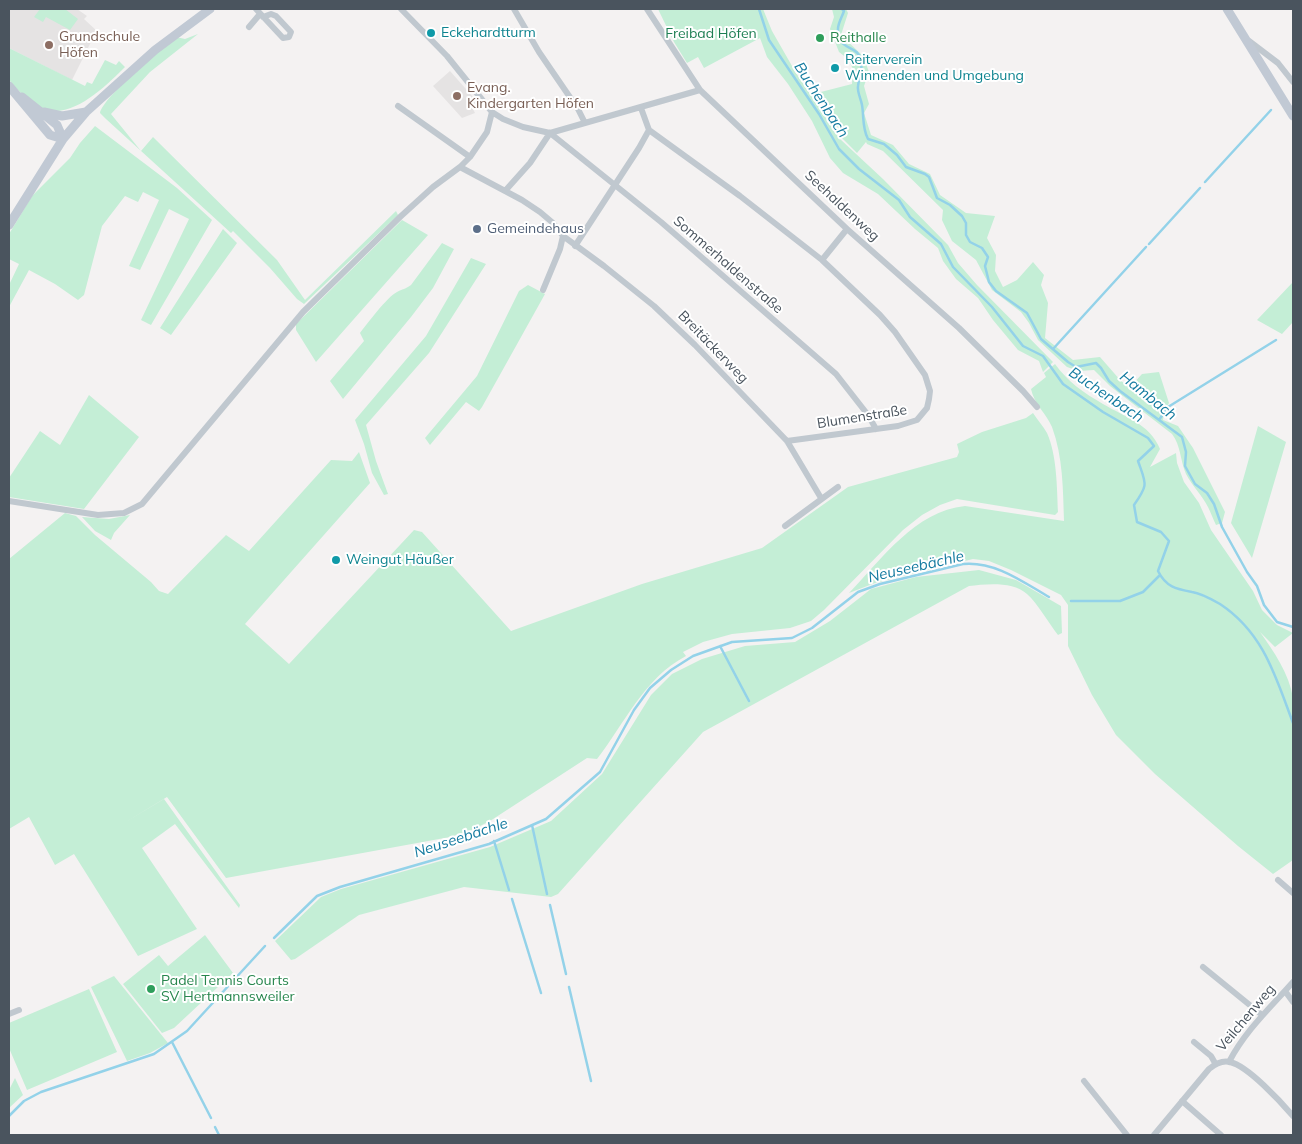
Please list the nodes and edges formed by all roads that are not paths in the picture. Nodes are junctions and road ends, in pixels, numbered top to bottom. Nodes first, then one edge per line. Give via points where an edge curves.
1 (210, 9) edge
2 (401, 9) edge
3 (514, 9) edge
4 (647, 9) edge
5 (1227, 9) edge
6 (260, 13) edge
7 (249, 27) dead end
8 (1244, 37) junction
9 (1293, 82) edge
10 (10, 88) edge
11 (700, 90) junction
12 (32, 105) junction
13 (398, 106) dead end
14 (641, 108) junction
15 (86, 112) junction
16 (492, 112) junction
17 (1293, 116) edge
18 (585, 123) junction
19 (649, 130) junction
20 (550, 133) junction
21 (63, 139) junction
22 (470, 157) junction
23 (460, 167) junction
24 (615, 185) junction
25 (505, 191) junction
26 (9, 225) edge
27 (847, 229) junction
28 (563, 236) junction
29 (575, 246) junction
30 (822, 260) junction
31 (543, 290) dead end
32 (1037, 407) dead end
33 (876, 429) junction
34 (787, 441) junction
35 (838, 487) dead end
36 (821, 498) junction
37 (9, 501) edge
38 (785, 526) dead end
39 (1278, 880) dead end
40 (1293, 893) edge
41 (1203, 967) dead end
42 (1293, 982) edge
43 (1285, 991) junction
44 (1293, 1002) edge
45 (19, 1010) dead end
46 (9, 1014) edge
47 (1262, 1015) junction
48 (1194, 1042) dead end
49 (1229, 1062) junction
50 (1215, 1063) junction
51 (1084, 1081) dead end
52 (1182, 1101) junction
53 (1293, 1116) edge
54 (1127, 1135) edge
55 (1154, 1135) edge
56 (1221, 1135) edge

1 - 15 street via 155,50
2 - 16 street via 448,56
3 - 18 street
4 - 11 street, Seehaldenweg
5 - 8 street
6 - 7 street
8 - 9 street via 1278,63
8 - 17 street
10 - 12 street
10 - 21 street via 50,135
11 - 14 street
11 - 27 street, Seehaldenweg
12 - 15 street via 62,116
12 - 21 street via 58,125
13 - 22 street
14 - 18 street
14 - 19 street
15 - 21 street
16 - 20 street via 523,128
16 - 22 street via 486,132
18 - 20 street
19 - 24 street
19 - 30 street, Blumenstraße
20 - 24 street, Sommerhaldenstraße
20 - 25 street via 530,163
21 - 26 street
22 - 23 street
23 - 25 street, Breitäckerweg
23 - 37 street via 393,224 297,319 142,504 124,513 98,516
24 - 29 street
24 - 33 street, Sommerhaldenstraße via 836,374
25 - 28 street, Breitäckerweg via 540,212
27 - 30 street
27 - 32 street, Seehaldenweg via 959,328
28 - 29 street, Breitäckerweg
28 - 31 street
29 - 34 street, Breitäckerweg via 660,312
30 - 33 street, Blumenstraße via 895,332 915,358 928,383 930,391 926,408 917,420
33 - 34 street, Blumenstraße
34 - 36 street, Breitäckerweg
35 - 36 street
36 - 38 street
39 - 40 street
41 - 47 street
42 - 43 street, Veilchenweg
43 - 44 street
43 - 47 street, Veilchenweg
45 - 46 street
47 - 49 street, Veilchenweg via 1238,1044
48 - 50 street, Veilchenweg
49 - 50 street, Veilchenweg
49 - 53 street via 1239,1065 1254,1077
50 - 52 street, Veilchenweg
51 - 54 street
52 - 55 street, Veilchenweg
52 - 56 street

